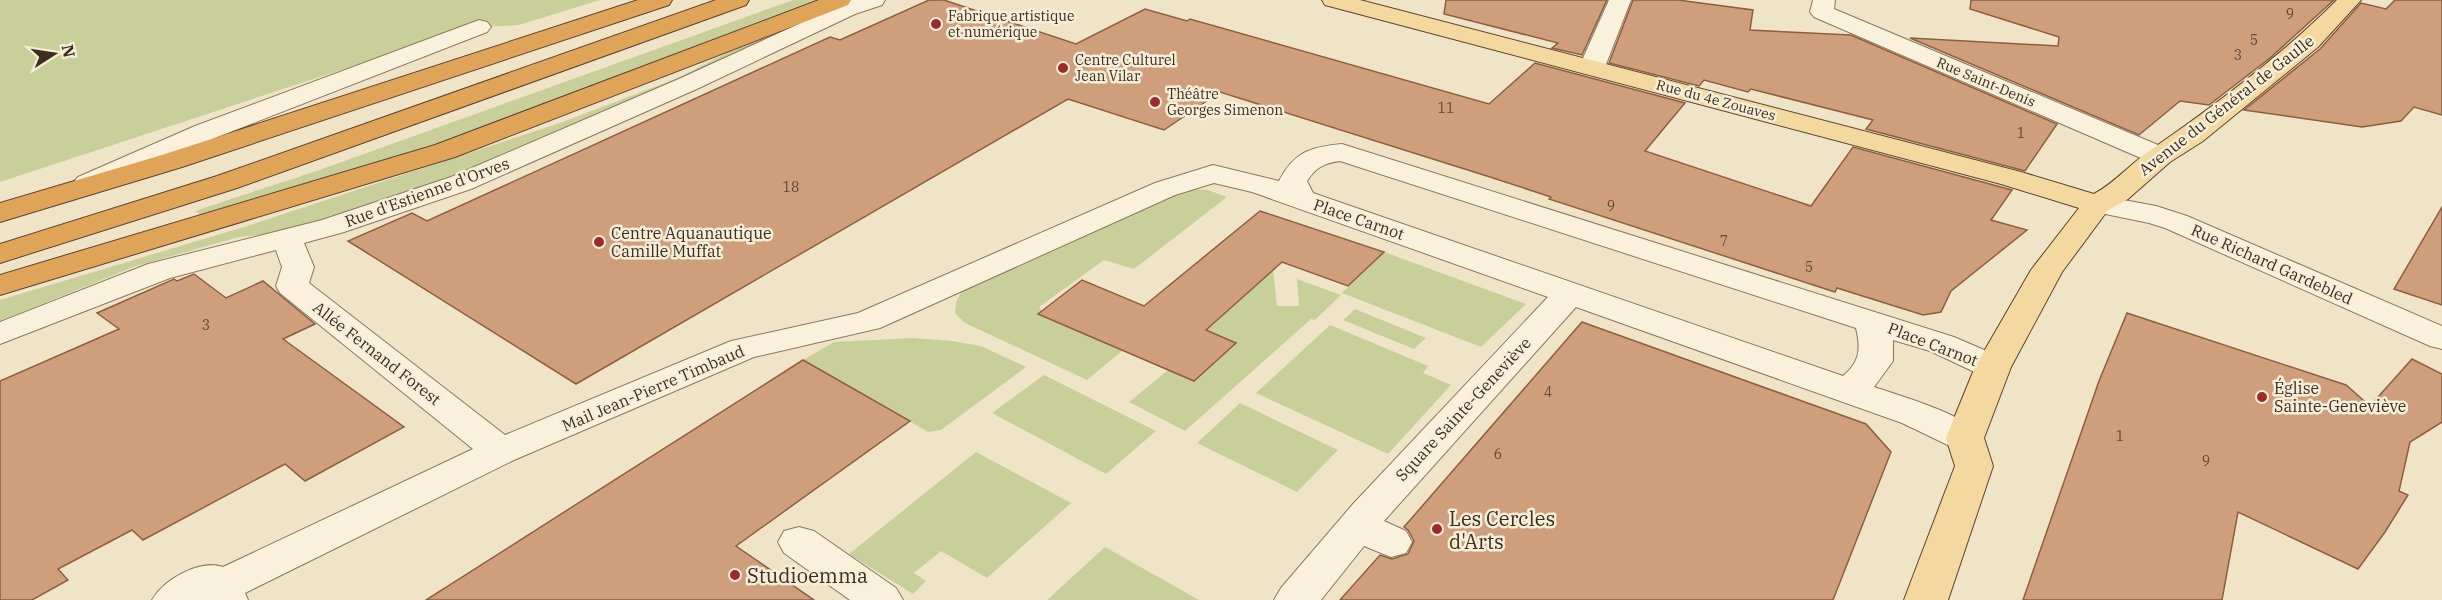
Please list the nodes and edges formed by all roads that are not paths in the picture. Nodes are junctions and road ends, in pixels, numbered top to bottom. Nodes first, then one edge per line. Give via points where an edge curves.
1 (661, 0) edge
2 (738, 0) edge
3 (840, 0) edge
4 (874, 0) edge
5 (1333, 0) edge
6 (1620, 0) edge
7 (1824, 0) edge
8 (2350, 0) edge
9 (479, 27) dead end
10 (1592, 67) junction
11 (2160, 156) junction
12 (56, 196) junction
13 (1301, 199) junction
14 (2097, 204) junction
15 (0, 213) edge
16 (287, 239) junction
17 (0, 254) edge
18 (0, 285) edge
19 (1570, 293) junction
20 (1872, 322) junction
21 (0, 334) edge
22 (2442, 339) edge
23 (1993, 367) junction
24 (1849, 390) junction
25 (1965, 438) junction
26 (501, 452) junction
27 (799, 543) dead end
28 (224, 593) edge
29 (174, 600) edge
30 (881, 600) edge
31 (1296, 600) edge
32 (1926, 600) edge

1 - 12 highway
2 - 17 highway via 227,182
3 - 18 highway via 445,151
4 - 16 street, Rue d'Estienne d'Orves via 461,183
5 - 10 main road, Rue du 4e Zouaves
6 - 10 street
7 - 11 street, Rue Saint-Denis via 1822,12
8 - 11 main road, Avenue du Général de Gaulle via 2308,42 2193,135
9 - 12 street via 205,132
10 - 14 main road, Rue du 4e Zouaves
11 - 14 main road, Avenue du Général de Gaulle via 2118,193
12 - 15 highway
13 - 19 street, Place Carnot
13 - 20 street, Place Carnot via 1293,181 1303,164 1318,155 1342,152
13 - 26 street, Mail Jean-Pierre Timbaud via 1213,174 1186,182 868,321 743,349
14 - 22 street, Rue Richard Gardebled via 2176,222
14 - 23 main road via 2047,270
16 - 21 street, Rue d'Estienne d'Orves via 159,270
16 - 26 street, Allée Fernand Forest via 298,267 292,286
19 - 24 street, Place Carnot
19 - 31 street, Square Sainte-Geneviève via 1427,447 1374,534
20 - 23 street, Place Carnot via 1942,344
20 - 24 street, Place Carnot via 1878,354 1870,373
23 - 25 main road
24 - 25 street, Place Carnot via 1915,414
25 - 32 main road via 1974,466
26 - 28 street, Mail Jean-Pierre Timbaud
27 - 30 street
28 - 29 street, Mail Jean-Pierre Timbaud via 211,579

